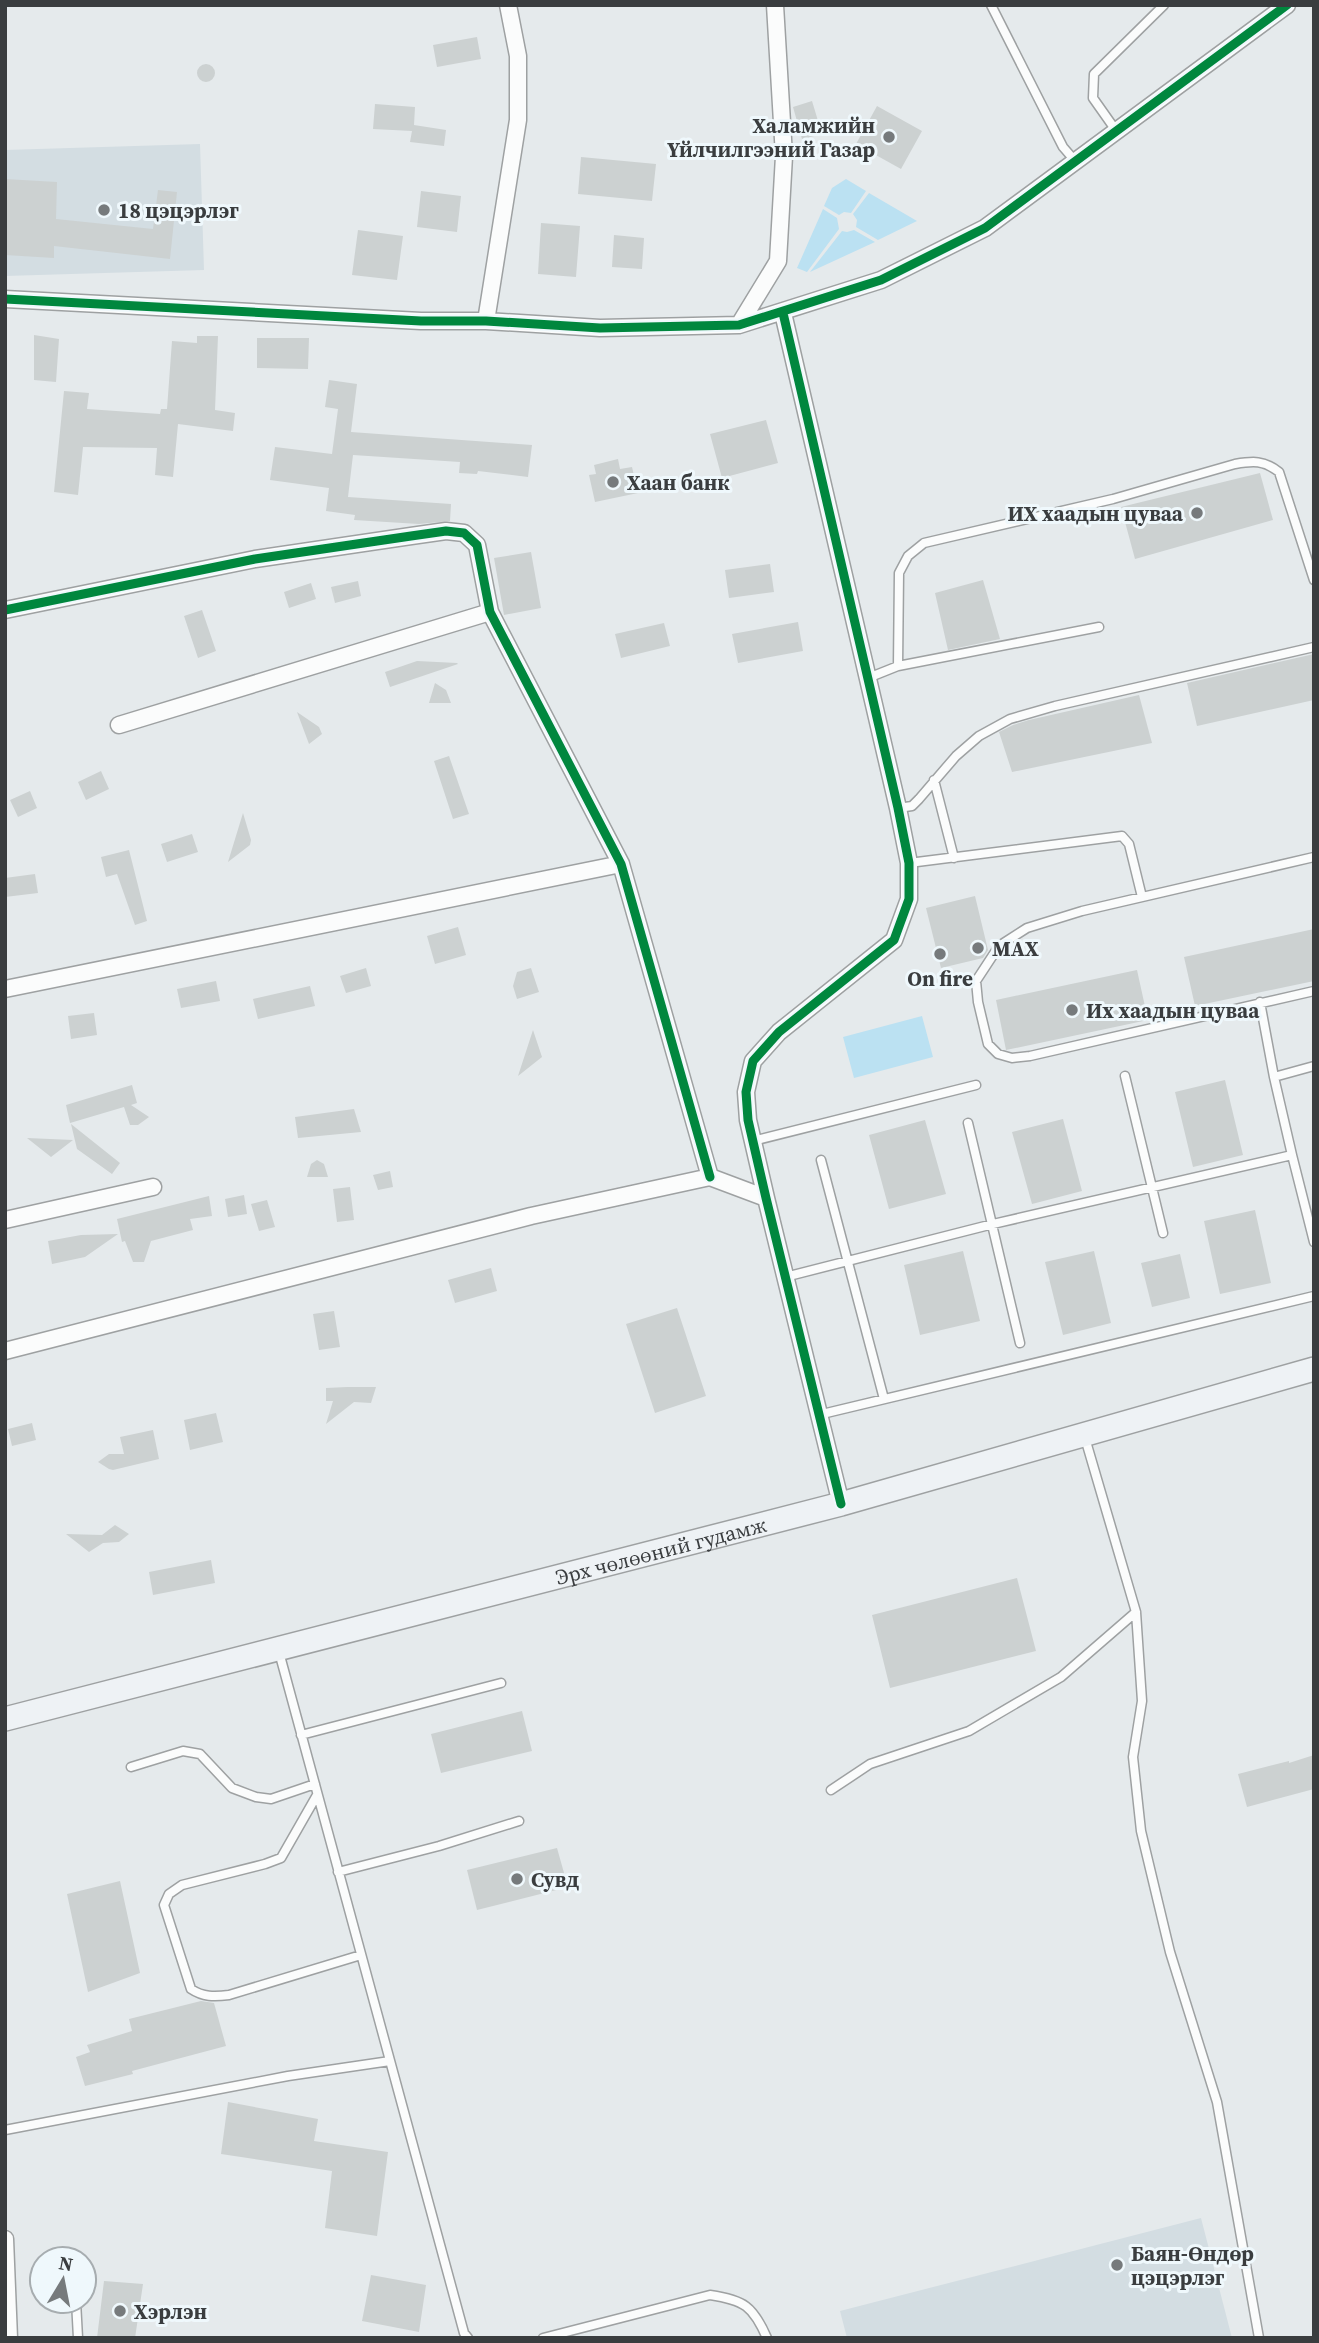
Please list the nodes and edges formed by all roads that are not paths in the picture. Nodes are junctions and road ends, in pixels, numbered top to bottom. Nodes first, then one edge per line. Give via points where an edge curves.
1 (508, 5) edge
2 (775, 5) edge
3 (991, 5) edge
4 (1164, 5) edge
5 (1286, 5) edge
6 (1117, 132) junction
7 (1076, 162) junction
8 (5, 299) edge
9 (783, 313) junction
10 (486, 321) junction
11 (739, 325) junction
12 (1314, 580) edge
13 (5, 610) edge
14 (490, 612) junction
15 (1099, 627) dead end
16 (1314, 647) edge
17 (898, 666) junction
18 (868, 678) junction
19 (119, 725) dead end
20 (934, 780) junction
21 (898, 808) junction
22 (1314, 857) edge
23 (954, 858) junction
24 (909, 863) junction
25 (621, 864) junction
26 (1142, 897) junction
27 (5, 989) edge
28 (1314, 991) edge
29 (1260, 1002) junction
30 (1314, 1066) edge
31 (1125, 1076) dead end
32 (1274, 1077) junction
33 (975, 1086) dead end
34 (968, 1123) dead end
35 (753, 1141) junction
36 (1292, 1155) junction
37 (821, 1160) dead end
38 (710, 1177) junction
39 (153, 1186) dead end
40 (1152, 1187) junction
41 (766, 1198) junction
42 (5, 1220) edge
43 (993, 1224) junction
44 (1163, 1233) dead end
45 (1314, 1242) edge
46 (847, 1260) junction
47 (785, 1277) junction
48 (1314, 1296) edge
49 (1020, 1343) dead end
50 (5, 1351) edge
51 (1314, 1369) edge
52 (884, 1399) junction
53 (818, 1415) junction
54 (1084, 1435) junction
55 (841, 1504) junction
56 (1136, 1612) junction
57 (278, 1649) junction
58 (501, 1684) dead end
59 (5, 1719) edge
60 (301, 1735) junction
61 (131, 1768) dead end
62 (315, 1784) junction
63 (831, 1790) dead end
64 (317, 1795) junction
65 (519, 1821) dead end
66 (338, 1872) junction
67 (361, 1955) junction
68 (390, 2061) junction
69 (5, 2130) edge
70 (5, 2239) edge
71 (77, 2315) edge
72 (9, 2338) edge
73 (78, 2338) edge
74 (468, 2338) edge
75 (543, 2338) edge
76 (767, 2338) edge
77 (1259, 2338) edge

1 - 10 street via 518,56 518,120
2 - 11 street via 784,156 778,261
3 - 7 lane via 1063,147
4 - 6 lane via 1094,74 1093,98
5 - 6 street
6 - 7 street
7 - 9 street via 985,228 881,280
8 - 10 street
9 - 11 street
9 - 18 street
10 - 11 street via 600,328
12 - 17 lane via 1279,472 1267,462 1235,464 1113,499 924,543 908,555 898,573
13 - 14 street via 255,559 446,531 464,533 477,545
14 - 19 street
14 - 25 street
15 - 17 lane
16 - 20 lane via 1010,719 979,736
17 - 18 lane
18 - 21 street
20 - 21 lane via 912,806
20 - 23 lane
21 - 24 street
22 - 26 lane
23 - 24 lane
23 - 26 lane via 1122,836 1129,844
24 - 35 street via 909,899 894,940 779,1032 753,1061 746,1092
25 - 27 street
25 - 38 street
26 - 29 lane via 1027,928 999,946 976,981 988,1044 998,1054 1030,1056
28 - 29 lane
29 - 32 lane
30 - 32 lane
31 - 40 lane
32 - 36 lane
33 - 35 lane
34 - 43 lane
35 - 41 street
36 - 40 lane
36 - 45 lane
37 - 46 lane
38 - 41 street
38 - 50 street via 531,1216
39 - 42 street
40 - 43 lane
40 - 44 lane
41 - 47 street
43 - 46 lane
43 - 49 lane
46 - 47 lane
46 - 52 lane
47 - 53 street
48 - 52 lane
51 - 54 main road, Эрх чөлөөний гудамж
52 - 53 lane
53 - 55 street
54 - 55 main road, Эрх чөлөөний гудамж
54 - 56 lane
55 - 57 main road, Эрх чөлөөний гудамж
56 - 63 lane via 1061,1677 969,1731 870,1764
56 - 77 lane via 1142,1701 1133,1757 1141,1831 1170,1952 1217,2102
57 - 59 main road, Эрх чөлөөний гудамж
57 - 60 lane
58 - 60 lane
60 - 62 lane
61 - 62 lane via 183,1751 201,1754 232,1788 256,1797 271,1798
62 - 64 lane
64 - 66 lane
64 - 67 lane via 281,1858 182,1885 169,1894 164,1905 191,1989 199,1994 229,1995
65 - 66 lane
66 - 67 lane
67 - 68 lane
68 - 69 lane
68 - 74 lane
70 - 72 street
71 - 73 lane
75 - 76 lane via 710,2295 736,2298 757,2316

